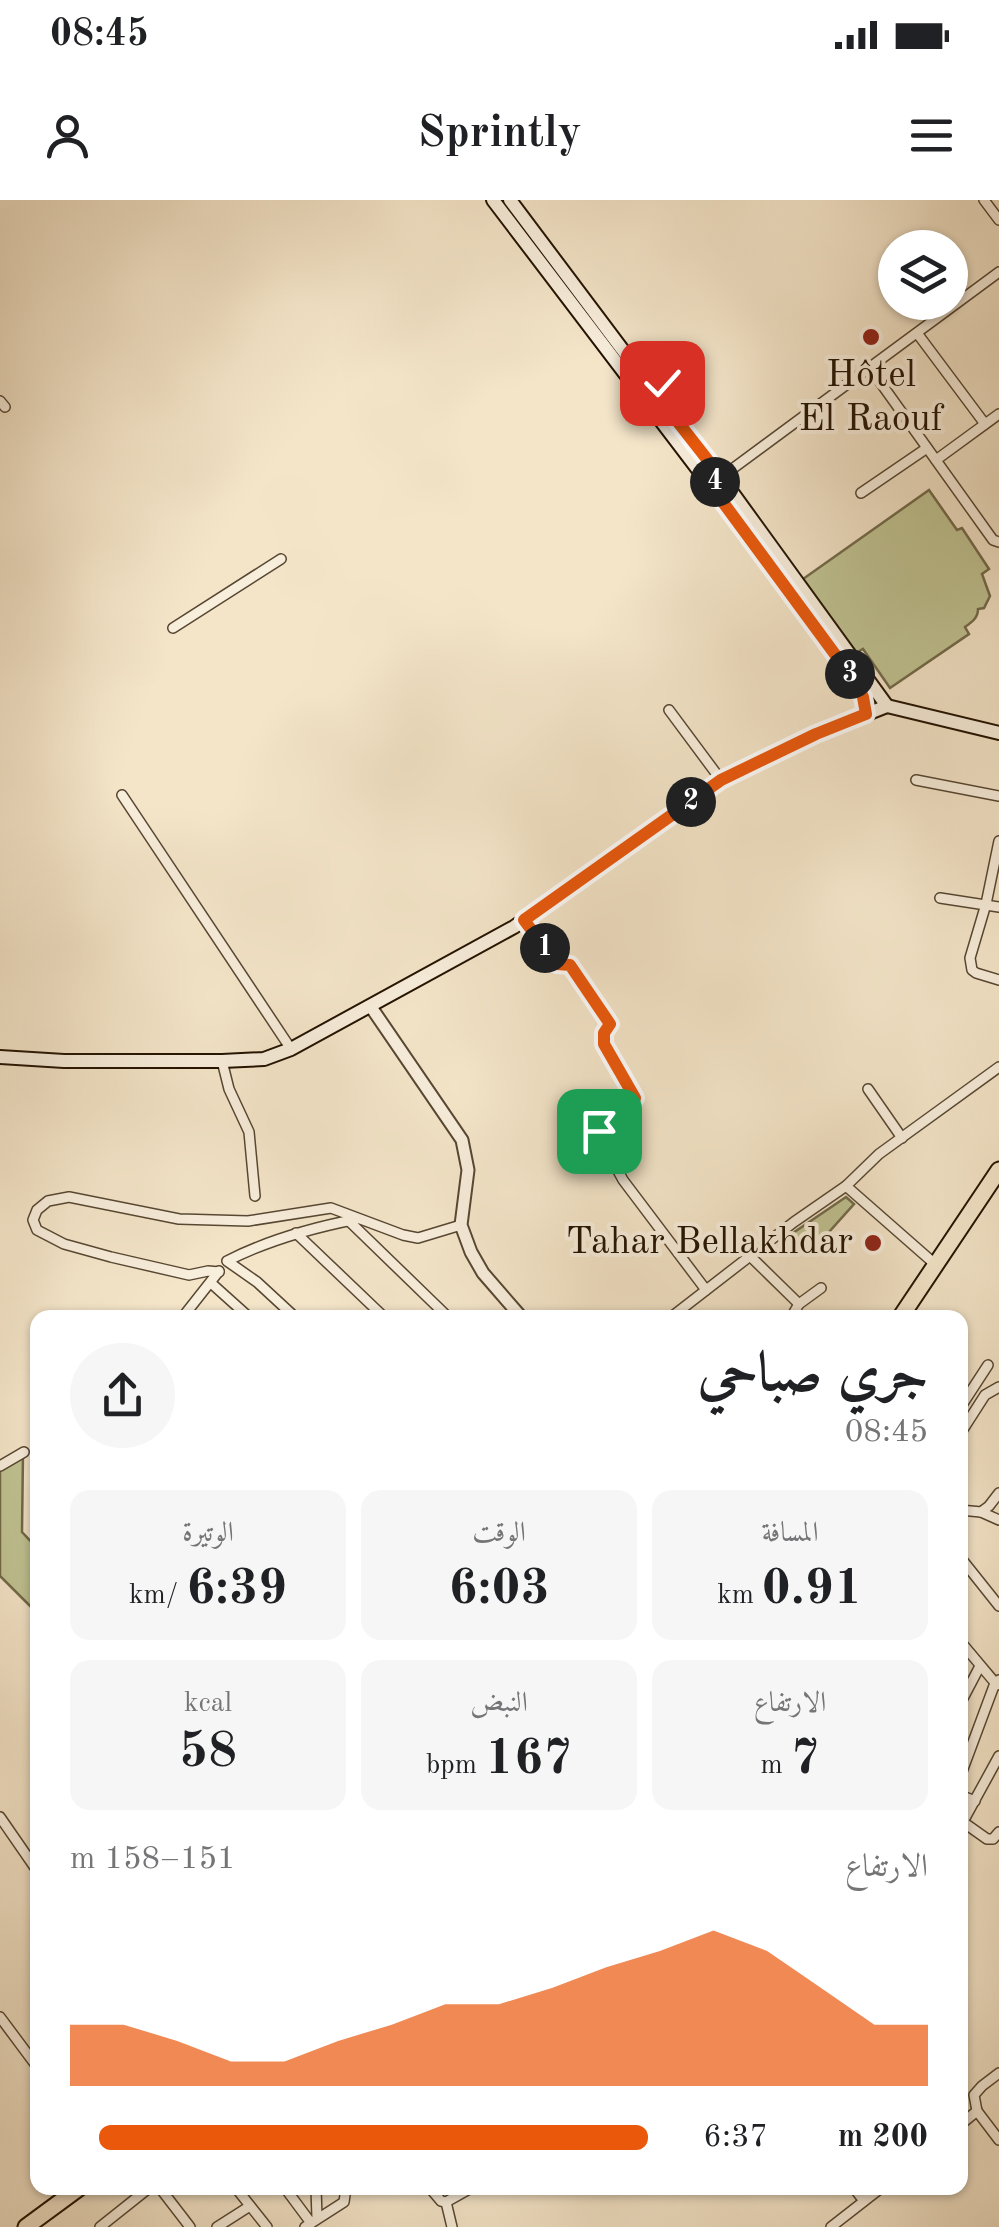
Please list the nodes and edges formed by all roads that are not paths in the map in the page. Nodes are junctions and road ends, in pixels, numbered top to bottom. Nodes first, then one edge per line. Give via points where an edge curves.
1 (493, 200) edge
2 (510, 200) edge
3 (984, 200) edge
4 (999, 220) edge
5 (999, 272) edge
6 (917, 333) junction
7 (870, 368) junction
8 (999, 414) edge
9 (985, 424) junction
10 (927, 448) junction
11 (936, 460) junction
12 (716, 482) junction
13 (861, 493) dead end
14 (999, 524) edge
15 (988, 533) junction
16 (999, 542) edge
17 (281, 558) dead end
18 (173, 628) dead end
19 (886, 706) junction
20 (669, 710) dead end
21 (866, 714) junction
22 (999, 733) edge
23 (721, 780) junction
24 (916, 780) dead end
25 (122, 795) dead end
26 (999, 796) edge
27 (999, 841) edge
28 (940, 898) dead end
29 (986, 904) junction
30 (999, 908) edge
31 (524, 920) junction
32 (999, 980) edge
33 (371, 1007) junction
34 (291, 1049) junction
35 (0, 1057) edge
36 (222, 1061) junction
37 (999, 1067) edge
38 (868, 1090) dead end
39 (902, 1138) junction
40 (999, 1170) edge
41 (846, 1186) junction
42 (254, 1196) dead end
43 (362, 1218) junction
44 (350, 1220) junction
45 (461, 1225) junction
46 (296, 1233) junction
47 (750, 1256) junction
48 (227, 1261) junction
49 (936, 1265) junction
50 (218, 1272) junction
51 (211, 1283) junction
52 (821, 1288) dead end
53 (706, 1290) junction
54 (799, 1304) junction
55 (192, 1310) edge
56 (241, 1310) edge
57 (287, 1310) edge
58 (377, 1310) edge
59 (440, 1310) edge
60 (515, 1310) edge
61 (680, 1310) edge
62 (795, 1310) edge
63 (905, 1310) edge
64 (988, 1365) dead end
65 (999, 1387) edge
66 (986, 1395) junction
67 (968, 1396) edge
68 (999, 1404) edge
69 (968, 1422) edge
70 (24, 1452) dead end
71 (0, 1466) edge
72 (999, 1494) edge
73 (968, 1511) edge
74 (980, 1512) junction
75 (999, 1520) edge
76 (968, 1567) edge
77 (999, 1606) edge
78 (968, 1653) edge
79 (980, 1666) junction
80 (998, 1683) edge
81 (968, 1684) edge
82 (999, 1756) edge
83 (968, 1757) edge
84 (994, 1776) edge
85 (968, 1798) edge
86 (975, 1801) junction
87 (968, 1813) edge
88 (0, 1817) edge
89 (968, 1827) edge
90 (999, 1832) edge
91 (30, 1860) edge
92 (0, 2017) edge
93 (30, 2057) edge
94 (999, 2073) edge
95 (977, 2111) junction
96 (968, 2118) edge
97 (999, 2140) edge
98 (69, 2195) edge
99 (140, 2195) edge
100 (165, 2195) edge
101 (241, 2195) edge
102 (289, 2195) edge
103 (315, 2195) edge
104 (345, 2195) edge
105 (436, 2195) edge
106 (458, 2195) edge
107 (859, 2195) edge
108 (872, 2195) edge
109 (864, 2201) junction
110 (446, 2202) junction
111 (250, 2206) junction
112 (311, 2223) edge
113 (26, 2227) edge
114 (100, 2227) edge
115 (190, 2227) edge
116 (217, 2227) edge
117 (267, 2227) edge
118 (452, 2227) edge
119 (831, 2227) edge

1 - 12 main road
2 - 12 main road via 659,388
3 - 4 street
5 - 6 street
6 - 7 street
6 - 9 street
7 - 10 street
7 - 12 street
8 - 9 street
9 - 11 street
10 - 11 street
10 - 13 street
11 - 15 street
12 - 19 main road
12 - 21 main road via 851,676
14 - 15 street
15 - 16 street
17 - 18 street
19 - 21 main road
19 - 22 main road
20 - 23 street
21 - 23 main road
23 - 31 main road
24 - 26 street
25 - 34 street
27 - 29 street
28 - 29 street
29 - 30 street
29 - 32 street via 972,970
31 - 33 main road
31 - 53 street via 557,964 570,965 610,1024 604,1044 635,1098 600,1136 624,1180
33 - 34 main road
33 - 45 street via 462,1140 468,1170
34 - 36 main road
35 - 36 main road
36 - 42 street via 248,1132
37 - 39 street
38 - 39 street
39 - 41 street
40 - 49 highway
41 - 47 street
41 - 49 street
43 - 44 street
43 - 45 street via 418,1238
43 - 50 street via 331,1208 248,1221 179,1219 69,1197 48,1201 33,1220 37,1230 64,1244 111,1258 189,1275
44 - 46 street
44 - 59 street
45 - 60 street via 482,1273
46 - 48 street
46 - 58 street
47 - 53 street
47 - 54 street
48 - 50 street
48 - 57 street
49 - 63 highway
50 - 51 street
51 - 55 street
51 - 56 street
52 - 54 street
53 - 61 street
54 - 62 street
64 - 67 street
65 - 66 street
66 - 68 street
66 - 69 street
70 - 71 street
72 - 74 street
73 - 74 street
74 - 75 street
76 - 77 street
78 - 79 street
79 - 80 street
79 - 81 street
80 - 83 street
82 - 84 street
84 - 86 street
85 - 86 street
86 - 87 street
88 - 91 street
89 - 90 street via 993,1840
92 - 93 street
94 - 95 street via 974,2095
95 - 96 street
95 - 97 street
98 - 113 highway
99 - 114 street
100 - 115 street
101 - 111 street
102 - 112 street
103 - 112 street
104 - 112 street
105 - 110 street
106 - 110 street
107 - 109 street
108 - 109 street
109 - 119 street
110 - 118 street
111 - 116 street
111 - 117 street

